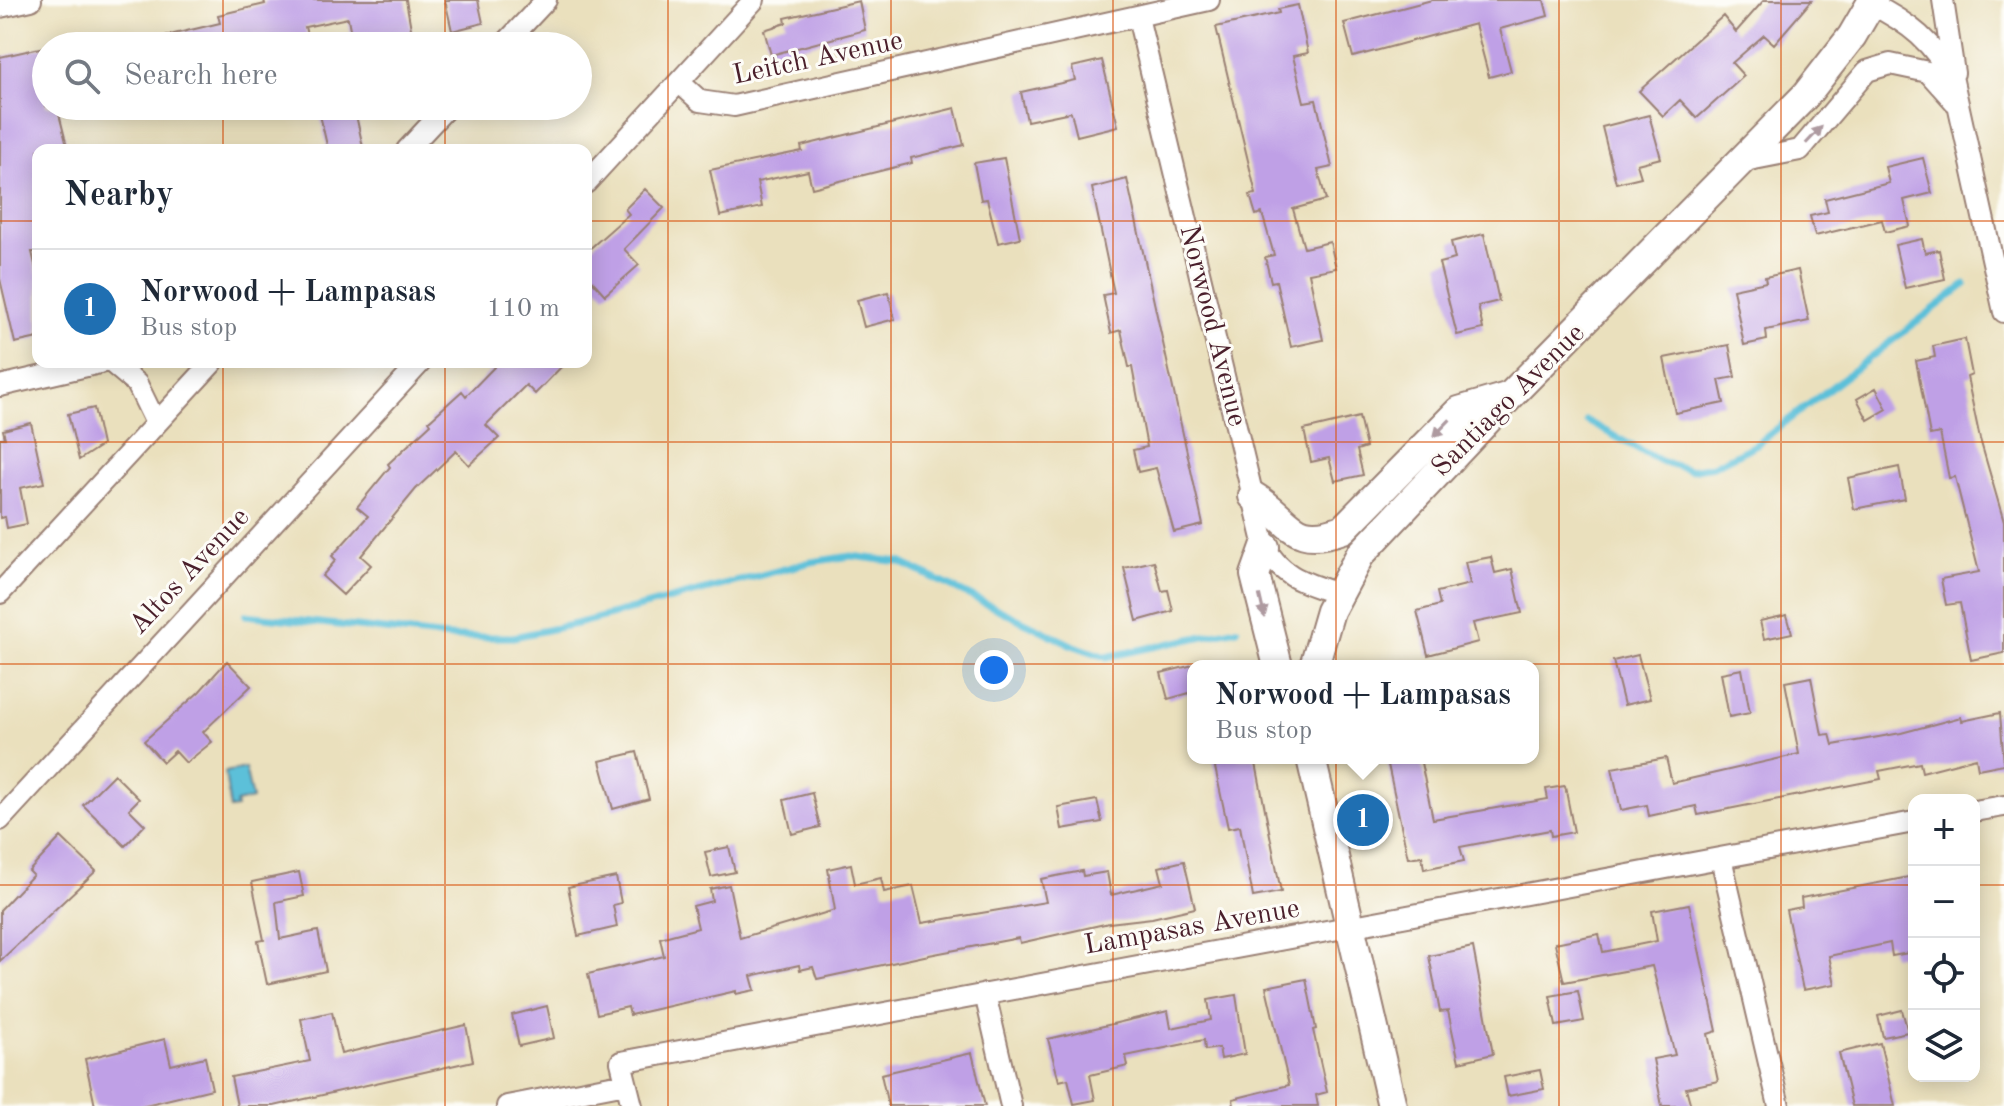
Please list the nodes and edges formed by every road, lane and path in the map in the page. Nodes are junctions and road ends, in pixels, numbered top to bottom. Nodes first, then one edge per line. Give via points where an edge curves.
1 (31, 0) edge
2 (546, 0) edge
3 (754, 0) edge
4 (1209, 0) edge
5 (1943, 0) edge
6 (1872, 2) edge
7 (0, 7) edge
8 (1138, 17) junction
9 (516, 32) edge
10 (679, 82) junction
11 (1957, 105) junction
12 (435, 120) edge
13 (413, 144) edge
14 (1744, 161) junction
15 (592, 176) edge
16 (2004, 312) edge
17 (78, 368) edge
18 (118, 368) edge
19 (207, 368) edge
20 (415, 368) edge
21 (0, 386) edge
22 (1510, 396) junction
23 (156, 423) junction
24 (1253, 496) junction
25 (1265, 547) junction
26 (0, 593) edge
27 (1338, 594) junction
28 (1276, 660) edge
29 (1316, 660) edge
30 (1311, 764) edge
31 (2004, 806) edge
32 (1980, 810) edge
33 (0, 820) edge
34 (1908, 823) edge
35 (1721, 858) junction
36 (1350, 927) junction
37 (985, 994) junction
38 (626, 1083) junction
39 (507, 1106) edge
40 (632, 1106) edge
41 (1011, 1106) edge
42 (1392, 1106) edge
43 (1779, 1106) edge

1 - 7 street
2 - 9 street
3 - 10 street
4 - 8 street, Leitch Avenue
5 - 11 street
6 - 11 street via 1904,21 1937,52 1953,81
6 - 14 main road, Santiago Avenue via 1806,95
8 - 10 street, Leitch Avenue via 734,106 700,101
8 - 24 street, Norwood Avenue
10 - 15 street
14 -> 11 street via 1800,150 1867,71 1890,64 1928,72
11 - 16 street
12 - 13 street
14 - 22 main road, Santiago Avenue
17 - 21 street
18 - 23 street via 137,384
19 - 23 street
20 - 33 street, Altos Avenue
22 -> 24 main road via 1459,411 1343,529 1303,536
22 - 27 main road, Santiago Avenue via 1360,555
23 - 26 street
24 - 25 street, Norwood Avenue
25 - 27 street, Norwood Avenue via 1297,581
25 -> 28 main road via 1255,575
27 - 29 main road, Santiago Avenue
30 - 36 main road
31 - 32 street
34 - 35 street, Lampasas Avenue
35 - 36 street, Lampasas Avenue
35 - 43 street
36 - 37 street, Lampasas Avenue
36 - 42 main road
37 - 38 street, Lampasas Avenue via 621,1062
37 - 41 street
38 - 39 street
38 - 40 street

